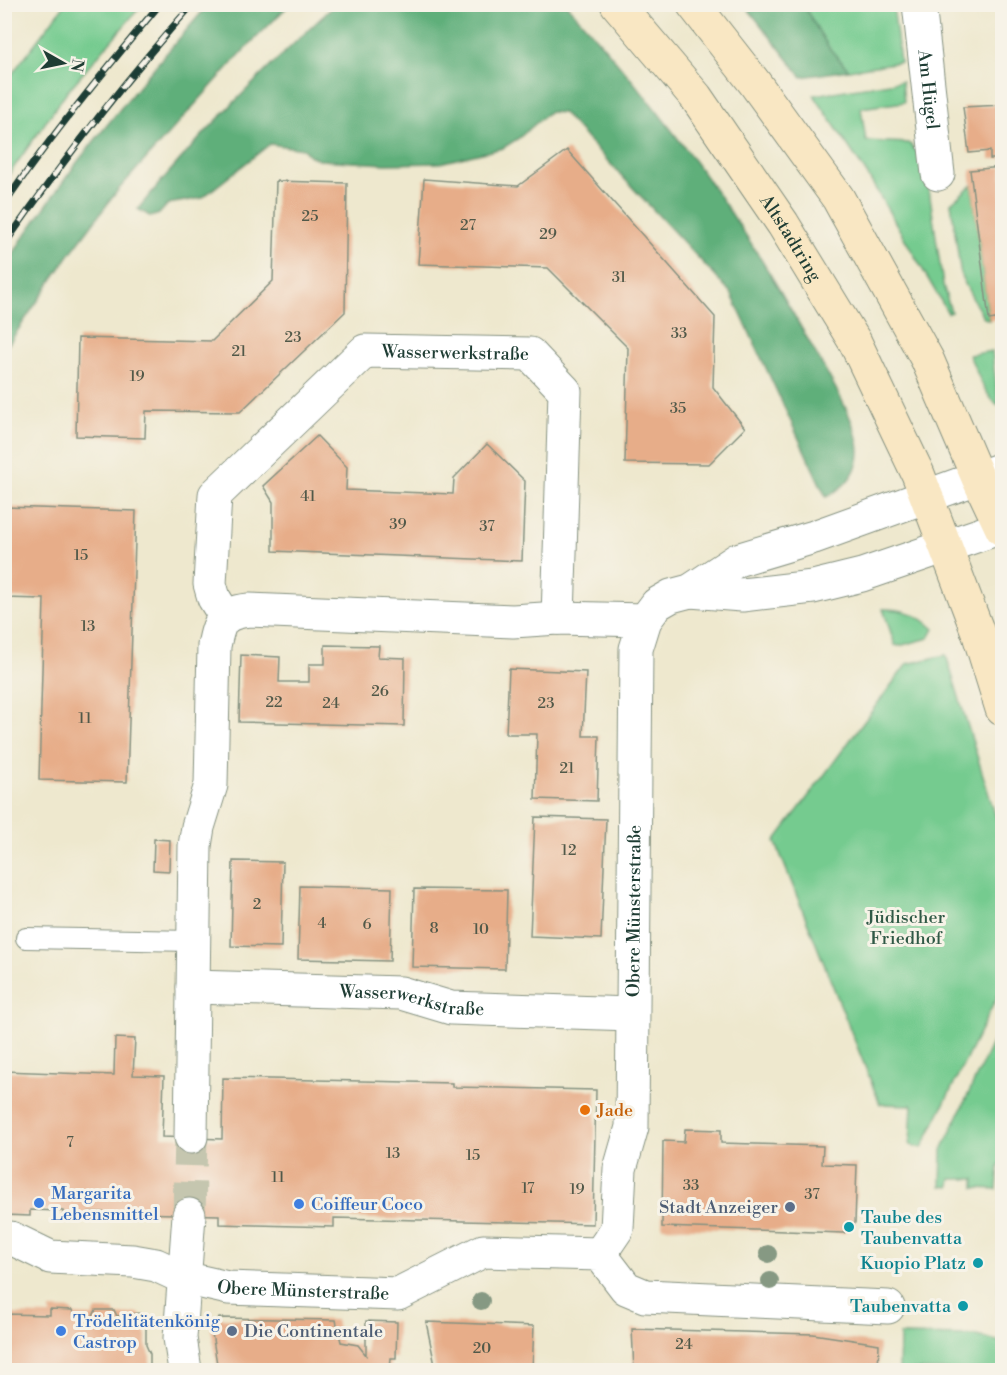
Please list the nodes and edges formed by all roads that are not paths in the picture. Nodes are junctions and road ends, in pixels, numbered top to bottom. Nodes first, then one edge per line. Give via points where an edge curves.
1 (617, 4) edge
2 (693, 4) edge
3 (919, 4) edge
4 (938, 174) dead end
5 (990, 474) edge
6 (927, 496) junction
7 (1002, 528) edge
8 (945, 546) junction
9 (690, 591) junction
10 (225, 616) junction
11 (558, 618) junction
12 (645, 620) junction
13 (1002, 709) edge
14 (26, 938) dead end
15 (194, 941) junction
16 (193, 987) junction
17 (632, 1014) junction
18 (191, 1137) tunnel mouth
19 (189, 1215) tunnel mouth
20 (4, 1238) edge
21 (600, 1254) junction
22 (184, 1278) junction
23 (888, 1307) dead end
24 (185, 1371) edge

1 - 6 main road, Altstadtring via 696,97 783,224 855,342
2 - 5 main road via 838,198
3 - 4 street, Am Hügel
5 - 6 street
5 - 7 main road
6 - 8 main road, Altstadtring
6 - 9 street, Obere Münsterstraße via 737,560
7 - 8 street
8 - 9 street, Obere Münsterstraße via 862,575 813,587 742,595
8 - 13 main road, Altstadtring
9 - 12 street, Obere Münsterstraße via 657,604
10 - 11 street via 249,610 513,621
10 - 11 street, Wasserwerkstraße via 210,584 215,495 365,351 531,354 565,391
10 - 15 street via 214,646 212,784 195,846
11 - 12 street
12 - 17 street, Obere Münsterstraße via 636,649
14 - 15 lane
15 - 16 street
16 - 17 street, Wasserwerkstraße via 401,993 451,1008
16 - 18 street
17 - 21 street, Obere Münsterstraße via 632,1127 620,1169 617,1229
19 - 22 street
20 - 22 street, Obere Münsterstraße via 50,1257 156,1264
21 - 22 street, Obere Münsterstraße via 483,1251 398,1294 228,1288
21 - 23 street via 626,1288 645,1296
22 - 24 street via 180,1338

